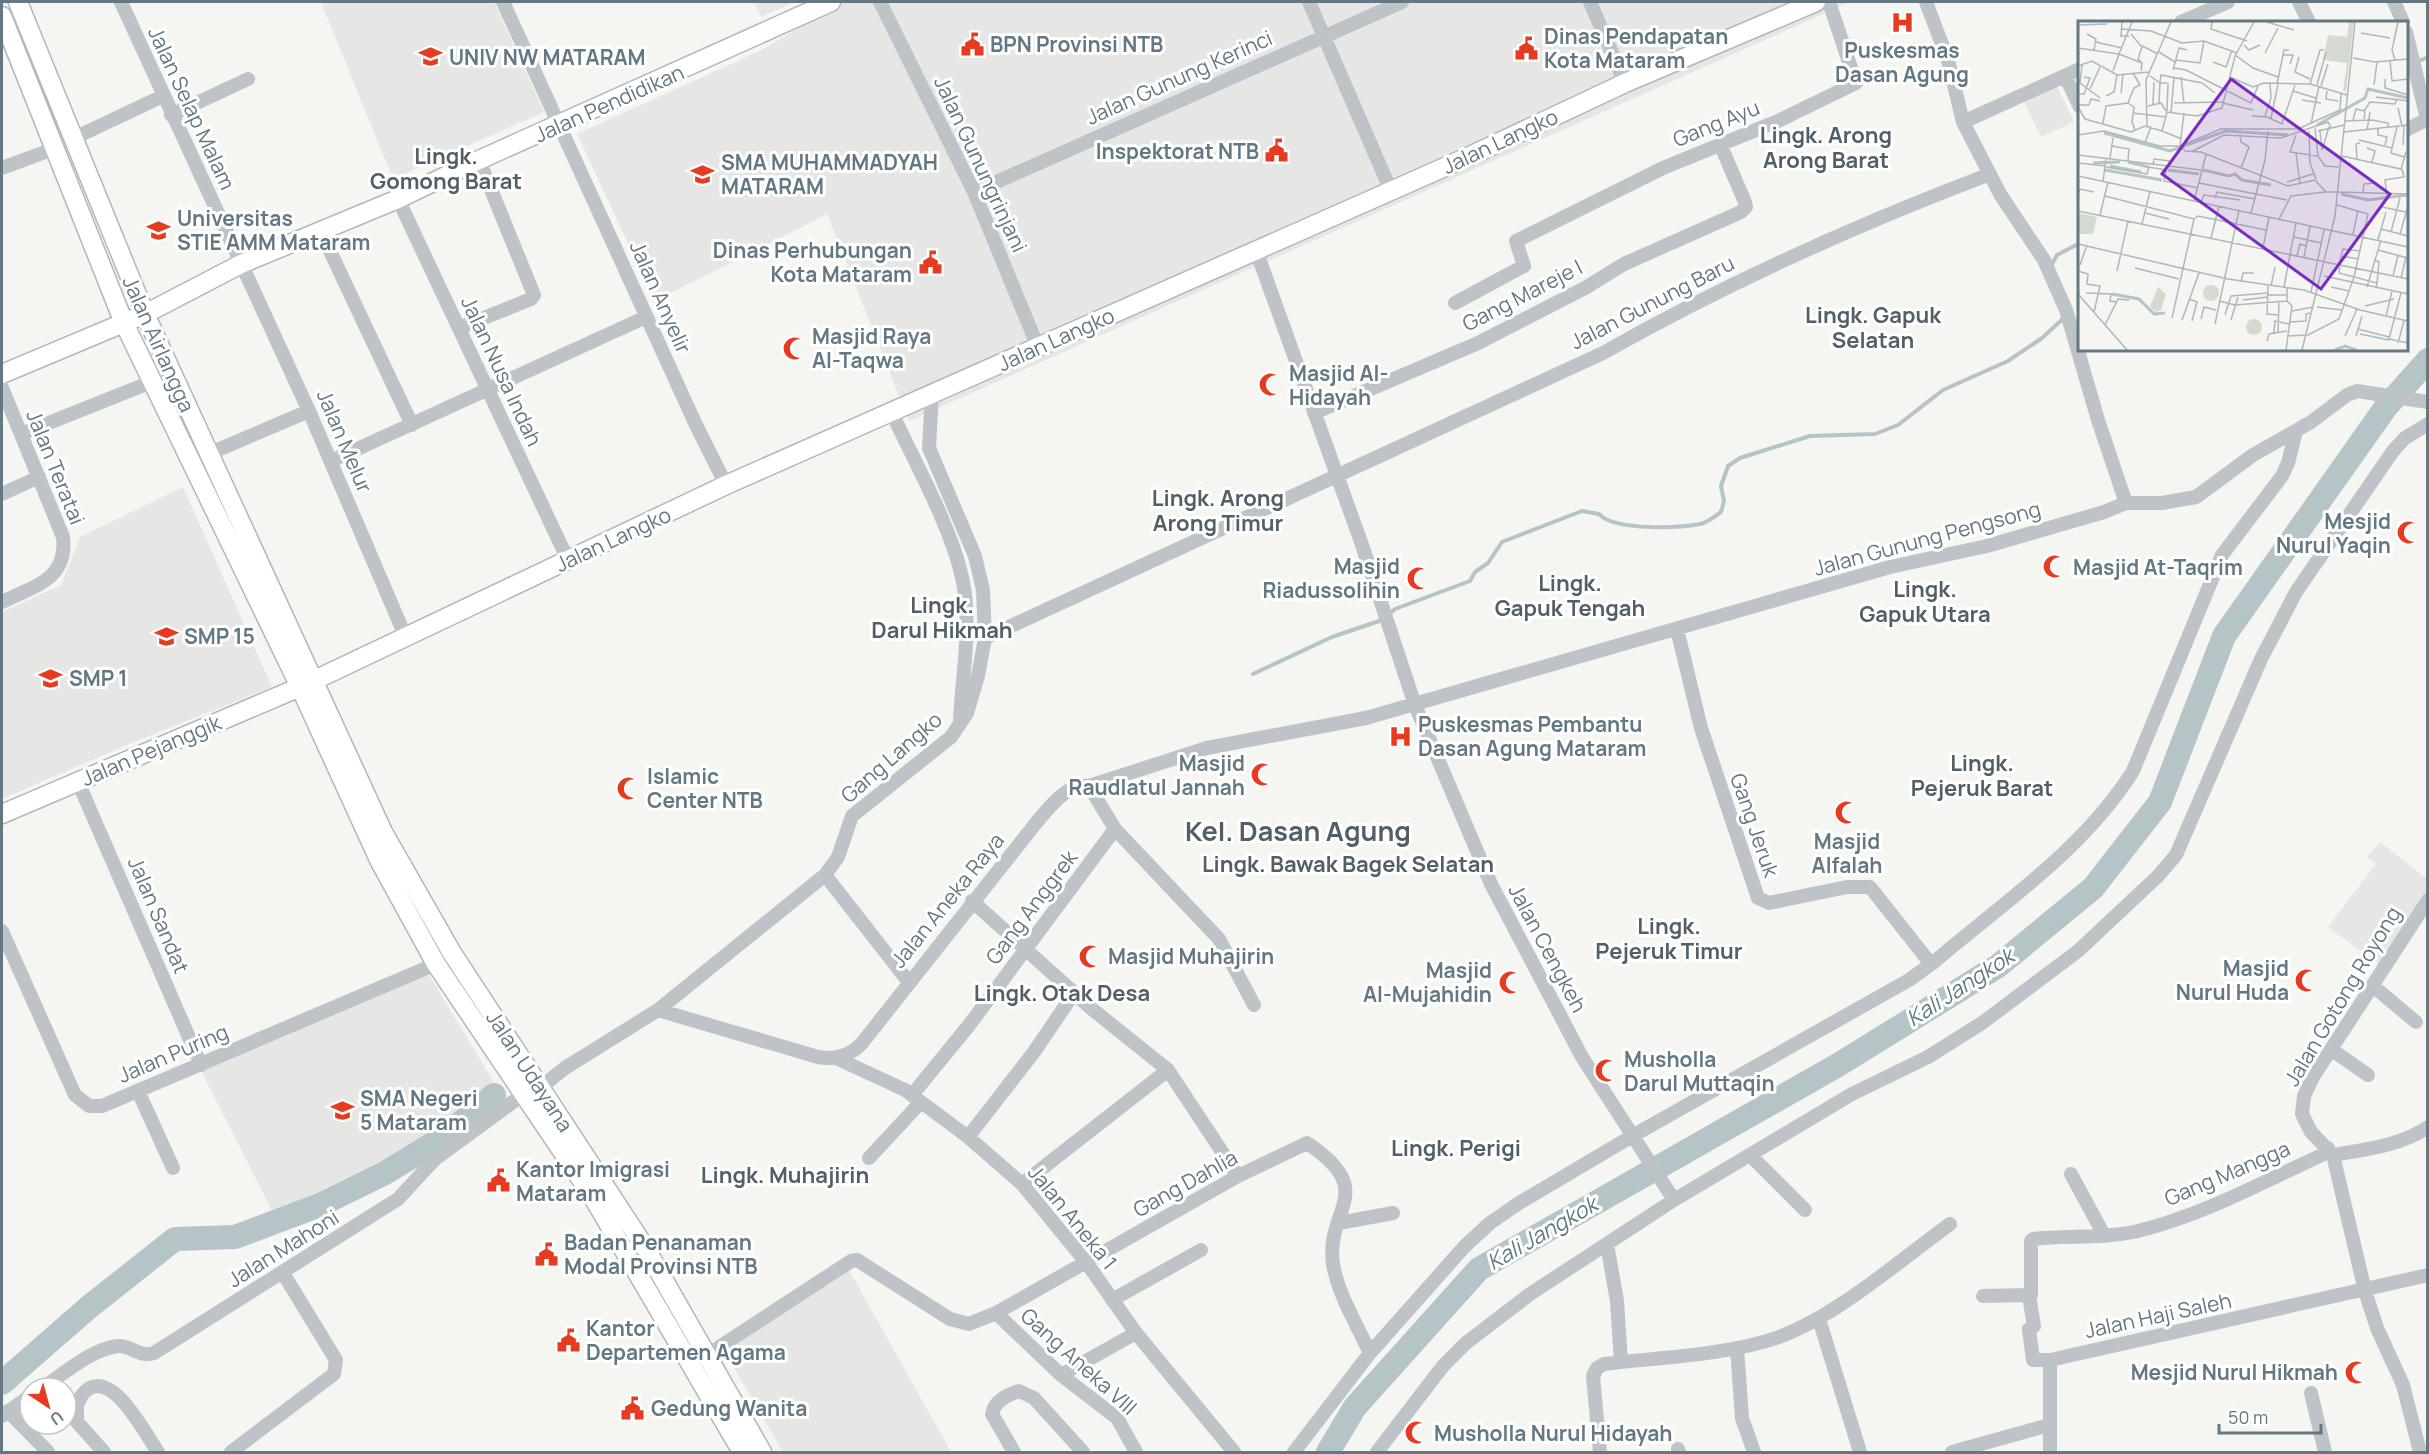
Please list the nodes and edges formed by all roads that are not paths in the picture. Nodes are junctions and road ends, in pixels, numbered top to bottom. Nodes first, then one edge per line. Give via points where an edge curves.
1 (18, 2) edge
2 (121, 2) edge
3 (503, 2) edge
4 (831, 2) edge
5 (880, 2) edge
6 (1309, 2) edge
7 (1402, 2) edge
8 (1590, 2) edge
9 (1816, 2) edge
10 (1829, 2) edge
11 (1926, 2) edge
12 (2228, 2) edge
13 (2300, 2) edge
14 (2394, 2) edge
15 (2, 16) edge
16 (2183, 21) edge
17 (2309, 21) edge
18 (2403, 21) edge
19 (1324, 36) junction
20 (2408, 38) edge
21 (2418, 65) edge
22 (2078, 70) edge
23 (2065, 76) junction
24 (248, 79) dead end
25 (1625, 83) junction
26 (163, 96) junction
27 (2078, 105) edge
28 (171, 115) junction
29 (2427, 119) edge
30 (1963, 122) junction
31 (560, 125) junction
32 (2408, 129) edge
33 (74, 138) junction
34 (1720, 144) junction
35 (56, 148) junction
36 (479, 160) junction
37 (2, 168) edge
38 (1990, 174) junction
39 (1391, 191) junction
40 (974, 192) junction
41 (398, 199) junction
42 (321, 232) junction
43 (1256, 250) junction
44 (241, 264) junction
45 (1455, 303) dead end
46 (2070, 310) edge
47 (144, 314) junction
48 (646, 317) junction
49 (124, 323) junction
50 (459, 328) junction
51 (2078, 337) edge
52 (1038, 347) junction
53 (2082, 351) edge
54 (2, 374) edge
55 (154, 381) junction
56 (2, 388) edge
57 (488, 391) junction
58 (932, 393) junction
59 (2427, 402) edge
60 (309, 411) junction
61 (891, 411) junction
62 (1314, 413) junction
63 (2427, 424) edge
64 (412, 425) junction
65 (2296, 431) junction
66 (21, 434) junction
67 (208, 454) junction
68 (332, 461) junction
69 (1337, 474) junction
70 (39, 477) junction
71 (726, 485) junction
72 (2, 494) edge
73 (2126, 502) junction
74 (568, 560) junction
75 (2, 602) edge
76 (1677, 629) junction
77 (406, 638) junction
78 (985, 638) junction
79 (307, 684) junction
80 (1415, 705) junction
81 (959, 725) junction
82 (78, 782) junction
83 (1089, 786) junction
84 (2, 814) edge
85 (1115, 829) junction
86 (825, 875) junction
87 (2427, 900) edge
88 (972, 902) junction
89 (2, 932) edge
90 (1024, 950) junction
91 (444, 958) junction
92 (1931, 964) junction
93 (468, 978) junction
94 (908, 981) junction
95 (2373, 986) junction
96 (453, 989) junction
97 (1074, 993) junction
98 (1254, 1005) dead end
99 (658, 1010) junction
100 (2416, 1022) dead end
101 (2332, 1050) junction
102 (836, 1058) junction
103 (201, 1065) junction
104 (517, 1066) junction
105 (1168, 1070) junction
106 (2368, 1075) dead end
107 (531, 1087) junction
108 (138, 1091) junction
109 (917, 1099) junction
110 (2427, 1127) edge
111 (968, 1137) junction
112 (1636, 1139) junction
113 (2331, 1151) junction
114 (1750, 1155) junction
115 (869, 1158) dead end
116 (173, 1168) dead end
117 (2071, 1174) dead end
118 (1238, 1176) junction
119 (1022, 1184) junction
120 (1674, 1200) junction
121 (1805, 1210) dead end
122 (1393, 1213) dead end
123 (1339, 1222) junction
124 (1950, 1224) dead end
125 (2104, 1235) junction
126 (1607, 1244) junction
127 (1201, 1250) dead end
128 (1086, 1262) junction
129 (283, 1273) junction
130 (2427, 1275) edge
131 (2366, 1291) junction
132 (1983, 1296) dead end
133 (2029, 1296) junction
134 (1112, 1300) junction
135 (996, 1313) junction
136 (1819, 1319) junction
137 (1136, 1332) junction
138 (1737, 1348) junction
139 (1370, 1353) junction
140 (707, 1355) junction
141 (2050, 1360) junction
142 (1621, 1362) junction
143 (71, 1369) junction
144 (1061, 1375) junction
145 (60, 1376) edge
146 (85, 1391) junction
147 (2311, 1393) dead end
148 (18, 1405) edge
149 (5, 1414) edge
150 (2049, 1425) junction
151 (48, 1452) edge
152 (104, 1452) edge
153 (158, 1452) edge
154 (231, 1452) edge
155 (742, 1452) edge
156 (762, 1452) edge
157 (1014, 1452) edge
158 (1083, 1452) edge
159 (1136, 1452) edge
160 (1234, 1452) edge
161 (1294, 1452) edge
162 (1377, 1452) edge
163 (1600, 1452) edge
164 (1754, 1452) edge
165 (1860, 1452) edge
166 (1952, 1452) edge
167 (2050, 1452) edge
168 (2325, 1452) edge
169 (2420, 1452) edge

1 - 33 main road, Jalan Airlangga
2 - 26 street, Jalan Selap Malam
3 - 31 street, Jalan Anyelir
4 - 31 main road, Jalan Pendidikan
5 - 40 street, Jalan Gunungrinjani
6 - 19 street
7 - 19 street, Jalan Gunung Kerinci
8 - 25 street
9 - 25 main road, Jalan Langko
10 - 34 street, Gang Ayu via 1856,82 1778,121
11 - 30 street via 1948,60
12 - 16 street
13 - 17 street
14 - 18 street
15 - 35 main road, Jalan Airlangga
19 - 39 street
19 - 40 street, Jalan Gunung Kerinci
20 - 21 street
21 - 29 street
22 - 23 street
23 - 27 street
23 - 30 street
24 - 28 street
25 - 39 main road, Jalan Langko
26 - 28 street, Jalan Selap Malam
26 - 33 street
28 - 44 street, Jalan Selap Malam
29 - 32 street
30 - 38 street
31 - 36 main road, Jalan Pendidikan
31 - 48 street, Jalan Anyelir
33 - 47 main road, Jalan Airlangga
34 - 45 street, Gang Ayu via 1663,168 1516,242 1524,266
34 - 62 street, Gang Mareje I via 1746,207 1741,212 1624,264 1476,344
35 - 37 street
35 - 49 main road, Jalan Airlangga
36 - 41 main road, Jalan Pendidikan
36 - 50 street via 534,295
38 - 46 street
38 - 69 street, Jalan Gunung Baru via 1771,265 1693,302 1594,357
39 - 43 main road, Jalan Langko
40 - 52 street, Jalan Gunungrinjani
41 - 42 main road, Jalan Pendidikan
41 - 50 street, Jalan Nusa Indah
42 - 44 main road, Jalan Pendidikan
42 - 64 street
43 - 52 main road, Jalan Langko
43 - 62 street, Jalan Cengkeh
44 - 47 main road, Jalan Pendidikan
44 - 60 street, Jalan Melur
46 - 51 street
47 - 49 main road, Jalan Pendidikan
47 - 67 main road, Jalan Airlangga
48 - 57 street
48 - 71 street, Jalan Anyelir
49 - 54 main road, Jalan Pendidikan
49 - 55 main road, Jalan Airlangga
50 - 57 street, Jalan Nusa Indah
52 - 58 main road, Jalan Langko
53 - 73 street
55 - 66 street
55 - 79 main road, Jalan Airlangga
56 - 66 street, Jalan Teratai
57 - 64 street
57 - 74 street, Jalan Nusa Indah
58 - 61 main road, Jalan Langko
58 - 78 street, Gang Langko via 929,448 975,556 983,590
59 - 65 street, Jalan Gunung Pengsong via 2357,391
60 - 67 street
60 - 68 street, Jalan Melur
61 - 71 main road, Jalan Langko
61 - 81 street via 948,536 964,588 966,643
62 - 69 street, Jalan Cengkeh
63 - 114 street via 2393,451 2296,592 2261,659 2168,866 2078,951 2012,1003 1950,1044 1852,1094
64 - 68 street
65 - 73 street, Jalan Gunung Pengsong via 2253,455 2196,497 2162,503
65 - 92 street via 2282,476 2222,555 2133,771 2113,802 2088,831
66 - 70 street, Jalan Teratai
67 - 79 main road, Jalan Airlangga
68 - 77 street, Jalan Melur
69 - 78 street, Jalan Gunung Baru
69 - 80 street, Jalan Cengkeh
70 - 72 street
70 - 75 street, Jalan Teratai via 63,537 63,562 44,582
71 - 74 main road, Jalan Langko
73 - 76 street, Jalan Gunung Pengsong via 1987,546 1890,567
74 - 77 main road, Jalan Langko
76 - 80 street, Jalan Gunung Pengsong
76 - 92 street, Gang Jeruk via 1701,728 1758,898 1770,903 1870,886
77 - 79 main road, Jalan Langko
78 - 81 street, Gang Langko via 973,696
79 - 82 main road, Jalan Pejanggik
79 - 91 main road, Jalan Udayana via 357,816
80 - 83 street, Jalan Aneka Raya via 1314,729 1223,744
80 - 112 street, Jalan Cengkeh via 1521,945 1582,1057
81 - 86 street, Gang Langko via 938,749 852,816 838,857
82 - 84 main road, Jalan Pejanggik
82 - 103 street, Jalan Sandat
83 - 85 street
83 - 88 street, Jalan Aneka Raya via 1074,788 1049,807
85 - 90 street, Gang Anggrek
85 - 98 street via 1219,939
86 - 94 street
86 - 99 street, Gang Langko
87 - 95 street, Jalan Gotong Royong
88 - 90 street
88 - 94 street, Jalan Aneka Raya
89 - 108 street, Jalan Puring via 80,1101 102,1107
90 - 97 street
90 - 109 street, Gang Anggrek
91 - 93 main road, Jalan Udayana
91 - 96 main road, Jalan Udayana
91 - 103 street, Jalan Puring
92 - 112 street
93 - 96 main road
93 - 104 main road, Jalan Udayana
94 - 102 street, Jalan Aneka Raya via 862,1043
95 - 100 street
95 - 101 street, Jalan Gotong Royong
96 - 104 main road, Jalan Udayana
97 - 105 street
97 - 111 street
99 - 102 street via 818,1057
99 - 107 street
101 - 106 street
101 - 113 street, Jalan Gotong Royong via 2307,1087 2301,1107 2311,1132
102 - 109 street, Jalan Aneka 1 via 894,1083
103 - 108 street, Jalan Puring
104 - 107 main road, Jalan Udayana
105 - 118 street
105 - 119 street
107 - 129 street, Jalan Mahoni via 435,1159 398,1199
107 - 140 main road, Jalan Udayana via 630,1223
107 - 155 main road, Jalan Udayana
108 - 116 street
109 - 111 street, Jalan Aneka 1
109 - 115 street, Gang Anggrek
110 - 113 street via 2396,1143
111 - 119 street, Jalan Aneka 1
112 - 120 street, Jalan Cengkeh
112 - 139 street via 1490,1223
113 - 125 street, Gang Mangga via 2208,1209 2136,1231
113 - 131 street, Jalan Gotong Royong
114 - 120 street
114 - 121 street
117 - 125 street
118 - 123 street, Gang Dahlia via 1307,1143 1344,1182 1347,1198
118 - 128 street, Gang Dahlia
119 - 128 street, Jalan Aneka 1
120 - 126 street
122 - 123 street
123 - 139 street via 1332,1253 1335,1274
124 - 136 street
125 - 133 street, Gang Mangga via 2031,1240
126 - 142 street via 1616,1292
126 - 162 street via 1530,1294 1466,1343 1443,1366
127 - 134 street
128 - 134 street, Jalan Aneka 1
128 - 135 street, Gang Dahlia
129 - 143 street, Jalan Mahoni via 154,1353 117,1347
129 - 154 street via 336,1360 334,1374
130 - 131 street, Jalan Haji Saleh
131 - 141 street, Jalan Haji Saleh
131 - 169 street, Jalan Gotong Royong via 2377,1328 2403,1385
132 - 133 street
133 - 141 street via 2034,1326 2029,1329 2032,1360
134 - 137 street, Jalan Aneka 1
135 - 140 street, Gang Aneka VIII via 975,1323 950,1319 870,1266 851,1261
135 - 144 street, Gang Aneka VIII
136 - 138 street via 1780,1336
136 - 165 street
137 - 144 street
137 - 160 street, Jalan Aneka 1
138 - 142 street
138 - 164 street via 1742,1418
139 - 161 street
140 - 156 main road, Jalan Udayana
141 - 150 street
142 - 163 street via 1597,1368 1593,1376
143 - 145 street, Jalan Mahoni
143 - 146 street
144 - 159 street, Gang Aneka VIII via 1117,1418
146 - 152 street via 77,1406 78,1422
146 - 153 street via 100,1386 115,1392
147 - 168 street
148 - 149 street
149 - 151 street
150 - 166 street
150 - 167 street
157 - 158 street via 992,1410 1019,1391 1034,1398

